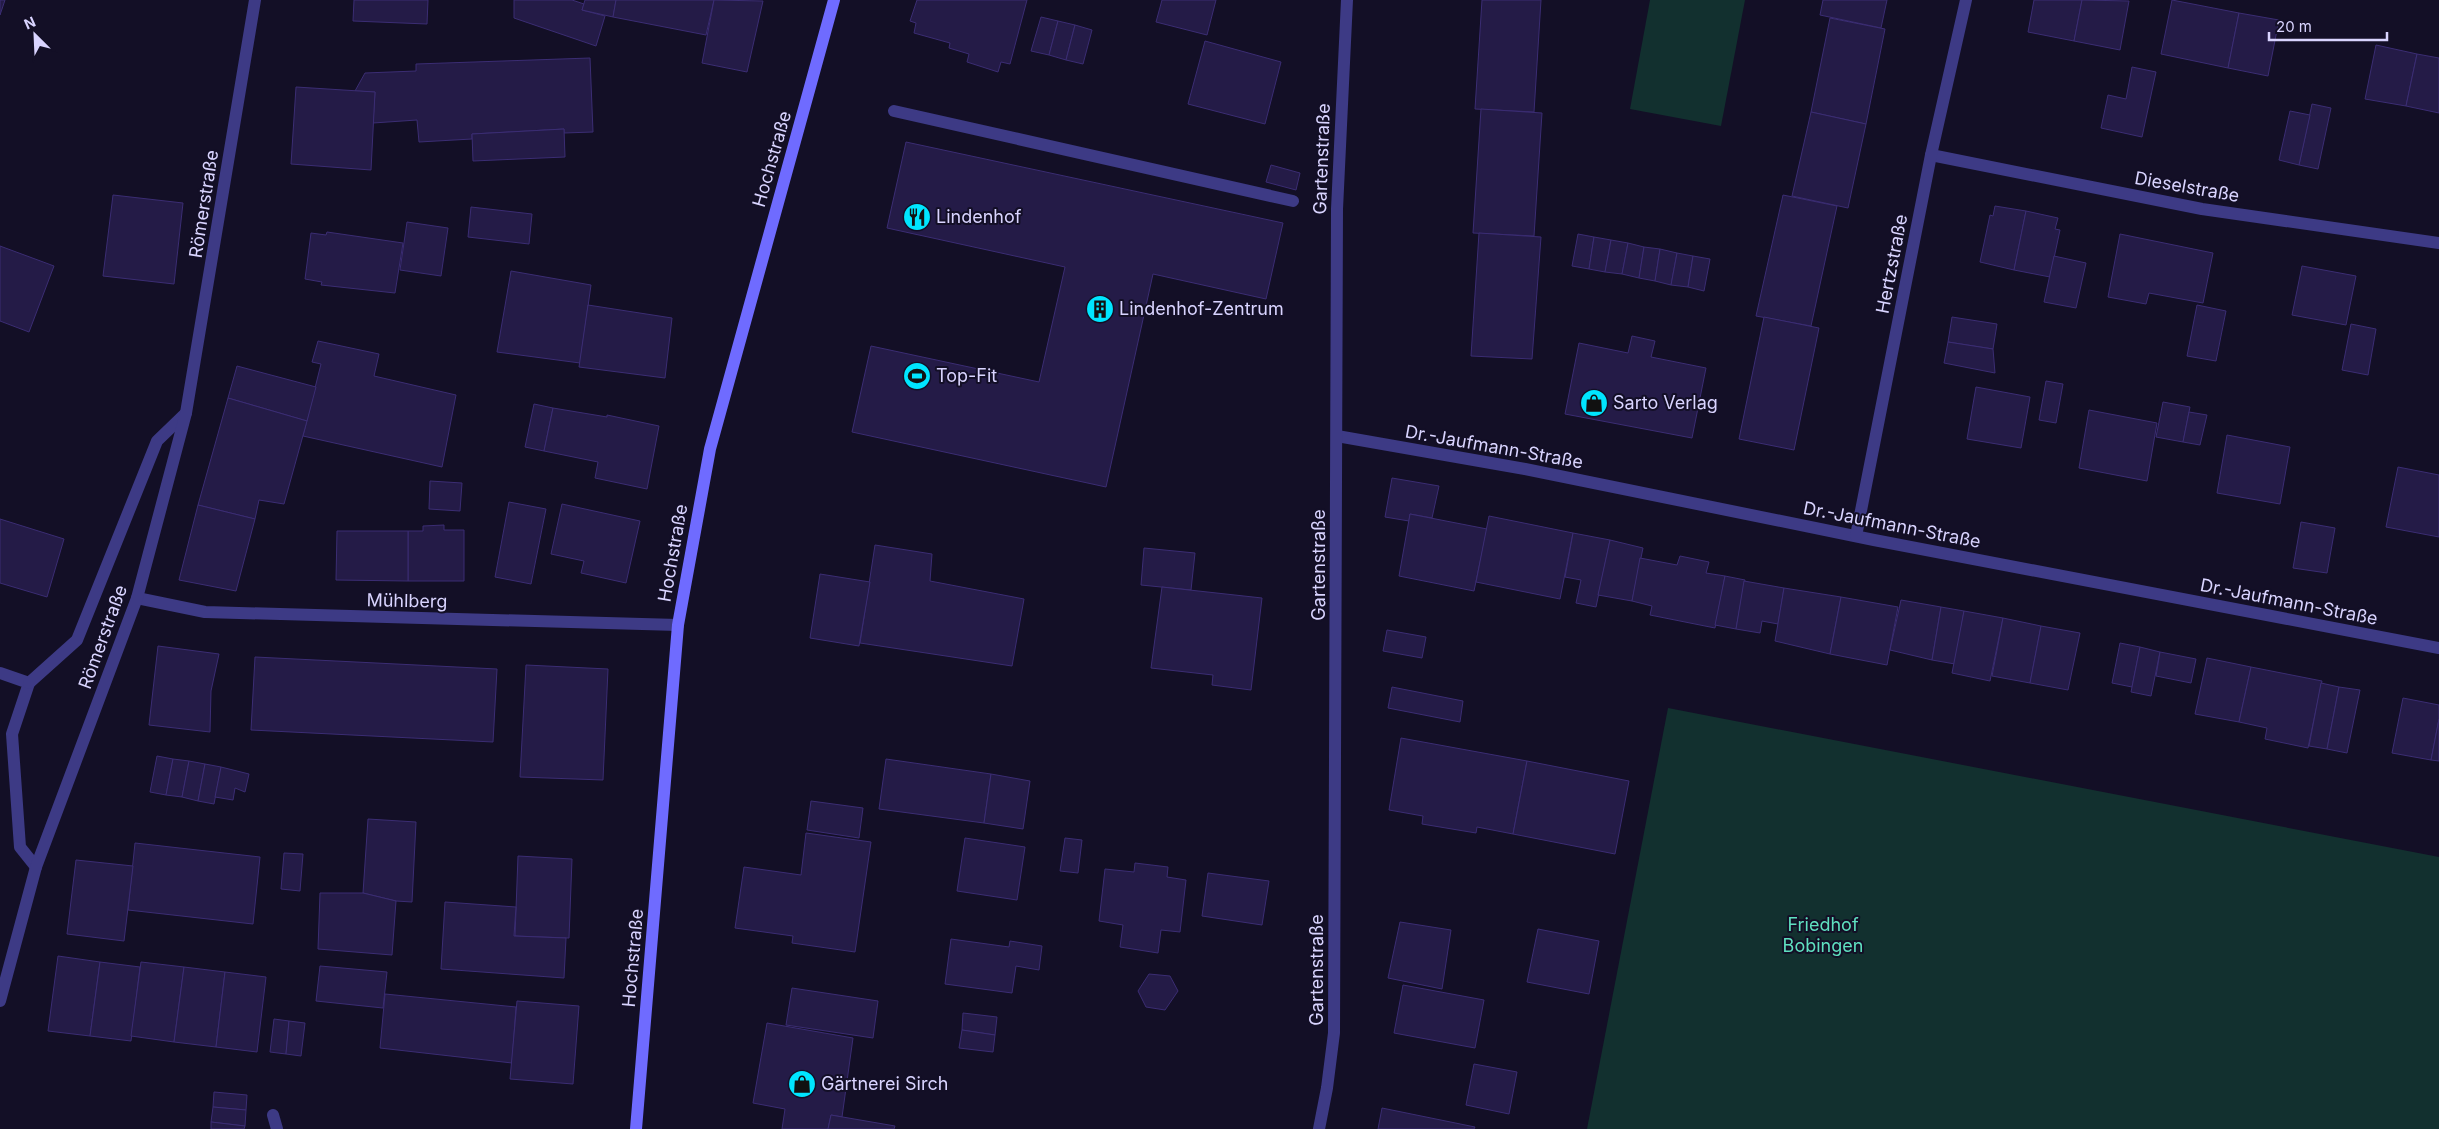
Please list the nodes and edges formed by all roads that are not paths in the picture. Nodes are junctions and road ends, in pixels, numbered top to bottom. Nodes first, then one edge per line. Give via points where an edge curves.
1 (255, 0) edge
2 (834, 0) edge
3 (1347, 0) edge
4 (1966, 0) edge
5 (894, 111) dead end
6 (1931, 156) junction
7 (1292, 201) dead end
8 (2439, 243) edge
9 (186, 413) junction
10 (1337, 436) junction
11 (1856, 536) junction
12 (137, 598) junction
13 (678, 625) junction
14 (2439, 648) edge
15 (0, 672) edge
16 (29, 683) junction
17 (36, 867) junction
18 (0, 1001) edge
19 (273, 1115) dead end
20 (277, 1129) edge
21 (636, 1129) edge
22 (1319, 1129) edge

1 - 9 street, Römerstraße
2 - 13 street, Hochstraße via 710,449
3 - 10 street, Gartenstraße via 1337,209
4 - 6 street, Hertzstraße
5 - 7 street
6 - 8 street, Dieselstraße via 2202,209
6 - 11 street, Hertzstraße
9 - 12 street, Römerstraße
9 - 16 street, Römerstraße via 157,441 77,640
10 - 11 street, Dr.-Jaufmann-Straße via 1525,468
10 - 22 street, Gartenstraße via 1334,1033
11 - 14 street, Dr.-Jaufmann-Straße
12 - 13 street, Mühlberg via 205,612
12 - 17 street, Römerstraße
13 - 21 street, Hochstraße
15 - 16 street
16 - 17 street, Römerstraße via 12,734 20,847
17 - 18 street, Römerstraße
19 - 20 street

